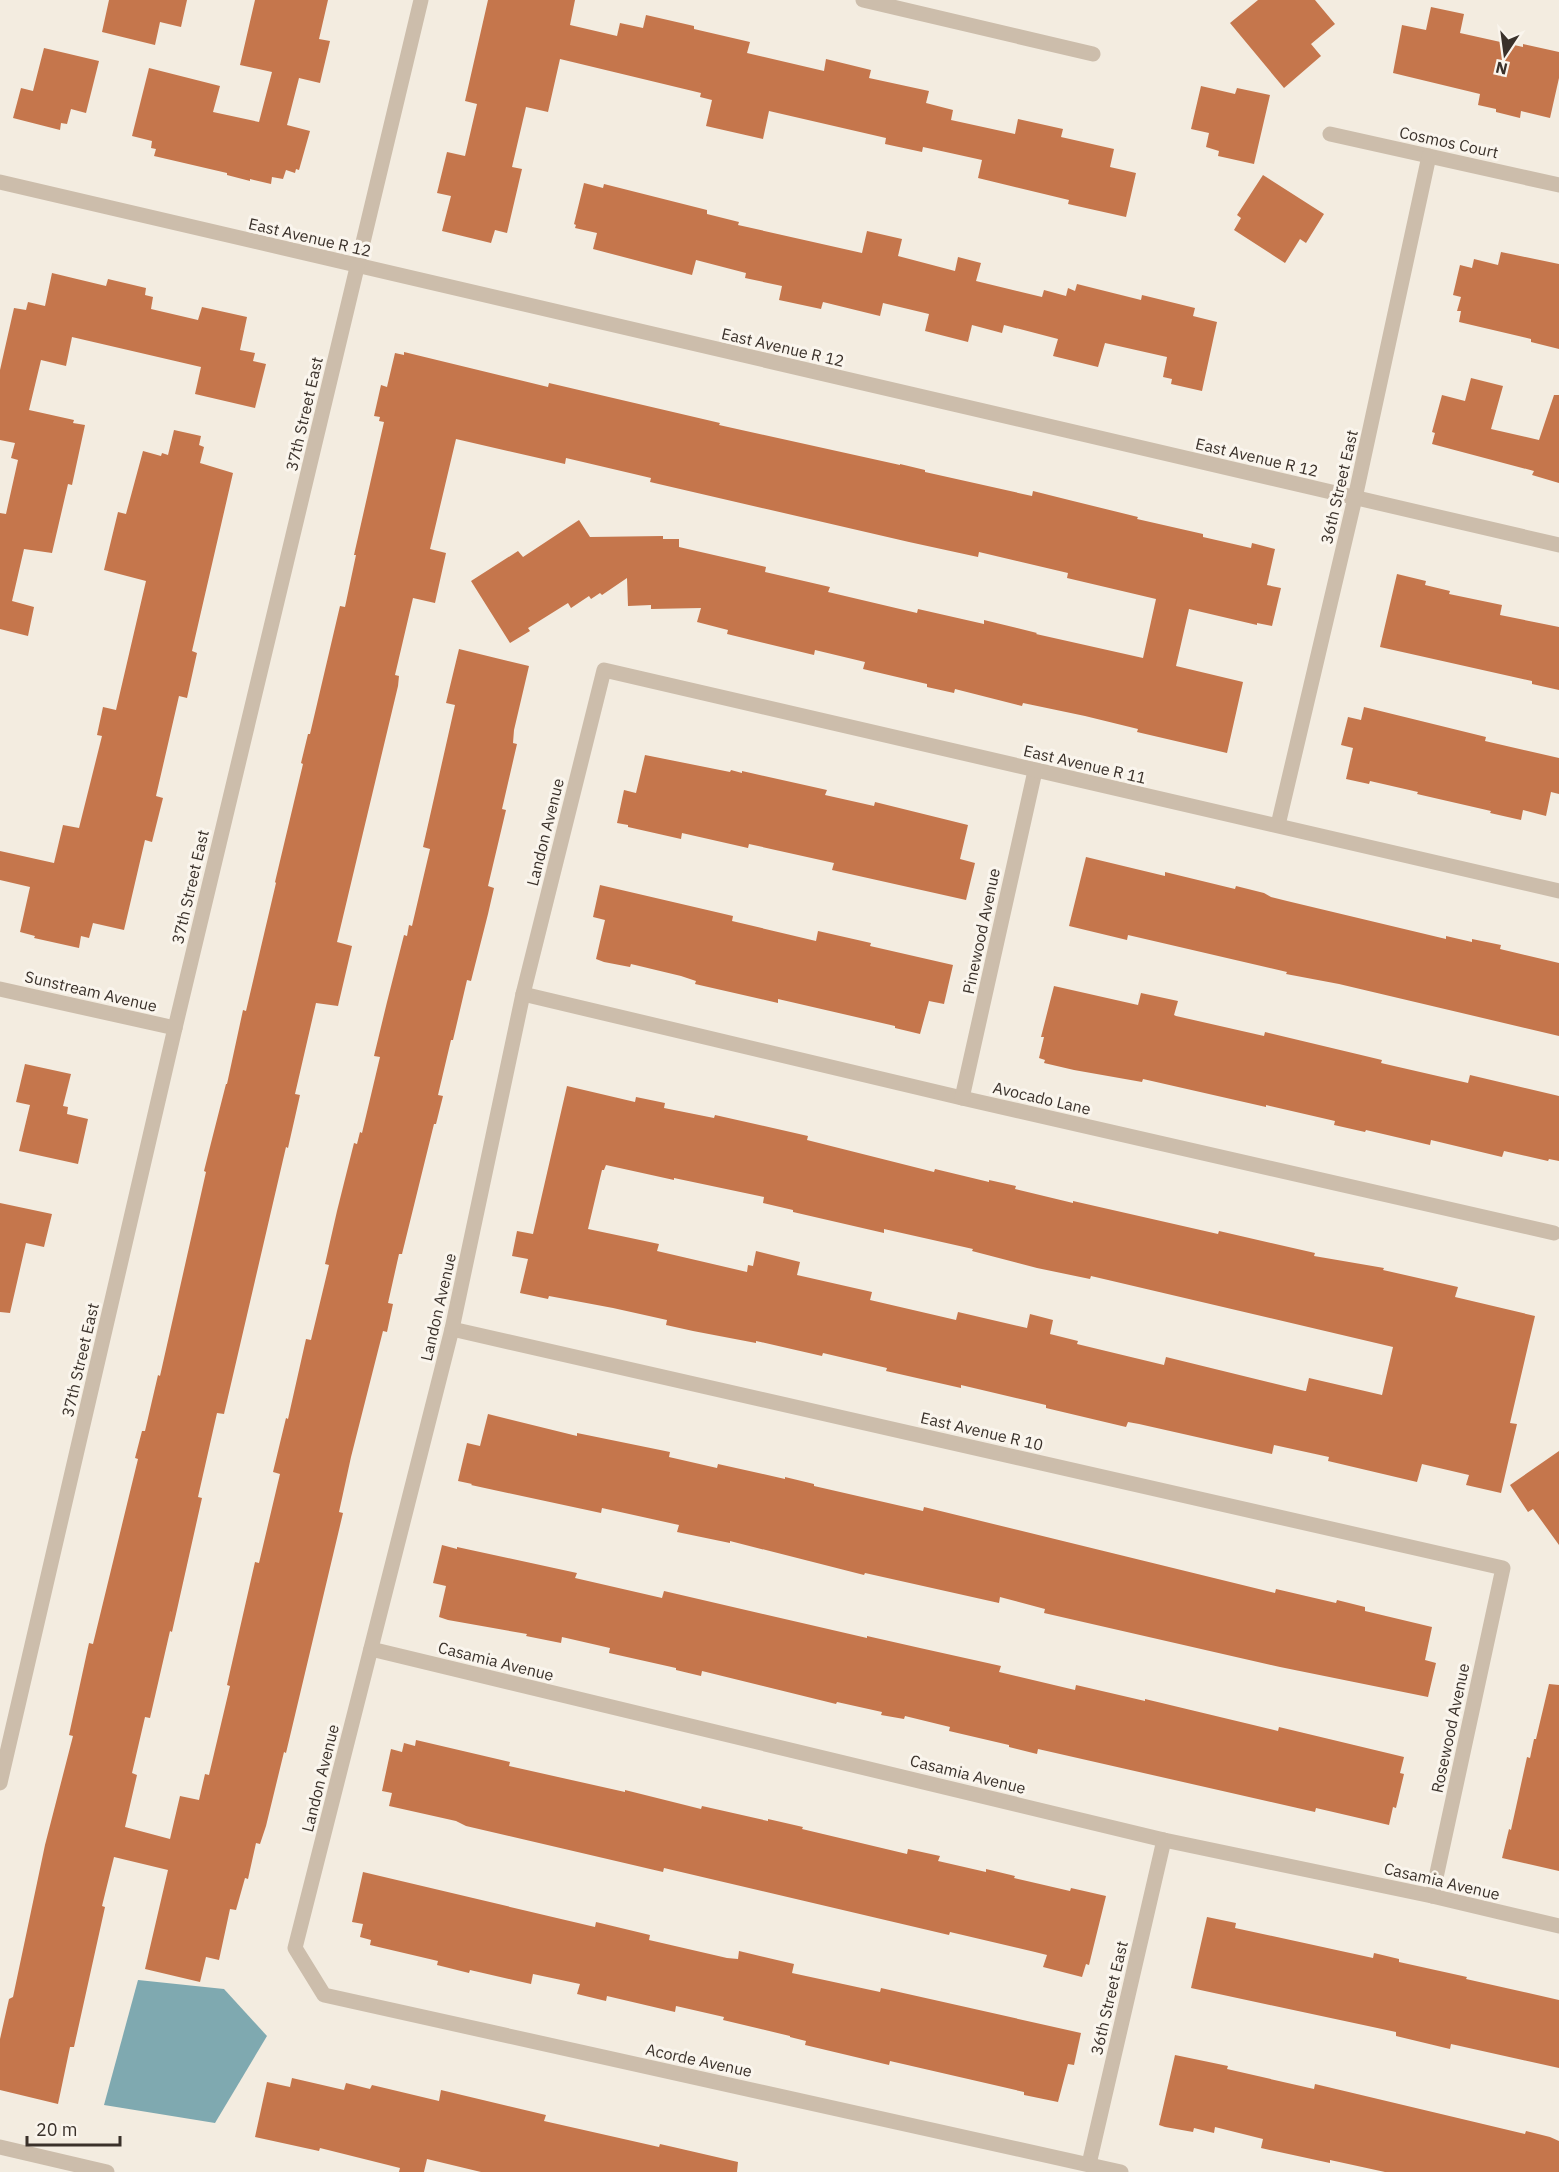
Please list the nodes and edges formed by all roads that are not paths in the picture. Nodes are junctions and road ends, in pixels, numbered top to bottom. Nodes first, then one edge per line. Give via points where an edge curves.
1 (421, 0) edge
2 (863, 0) edge
3 (1093, 54) dead end
4 (1330, 134) dead end
5 (1429, 156) junction
6 (0, 182) edge
7 (1559, 185) edge
8 (358, 267) junction
9 (1355, 498) junction
10 (1559, 545) edge
11 (604, 670) joint
12 (1035, 771) junction
13 (1278, 825) junction
14 (1559, 891) edge
15 (0, 989) edge
16 (524, 994) junction
17 (175, 1028) junction
18 (962, 1098) junction
19 (1554, 1233) dead end
20 (452, 1329) junction
21 (1503, 1568) joint
22 (371, 1649) junction
23 (0, 1783) edge
24 (1164, 1840) junction
25 (1432, 1896) junction
26 (1559, 1926) edge
27 (295, 1948) joint
28 (0, 2147) edge
29 (1089, 2164) junction
30 (107, 2172) edge
31 (1121, 2172) edge

1 - 8 street, 37th Street East
2 - 3 street
4 - 5 street, Cosmos Court
5 - 7 street, Cosmos Court
5 - 9 street, 36th Street East
6 - 8 street, East Avenue R 12
8 - 9 street, East Avenue R 12
8 - 17 street, 37th Street East
9 - 10 street, East Avenue R 12
9 - 13 street, 36th Street East
11 - 12 street, East Avenue R 11
11 - 16 street, Landon Avenue
12 - 13 street, East Avenue R 11
12 - 18 street, Pinewood Avenue
13 - 14 street, East Avenue R 11
15 - 17 street, Sunstream Avenue
16 - 18 street, Avocado Lane
16 - 20 street, Landon Avenue
17 - 23 street, 37th Street East
18 - 19 street, Avocado Lane
20 - 21 street, East Avenue R 10
20 - 22 street, Landon Avenue
21 - 25 street, Rosewood Avenue
22 - 24 street, Casamia Avenue
22 - 27 street, Landon Avenue
24 - 25 street, Casamia Avenue
24 - 29 street, 36th Street East
25 - 26 street, Casamia Avenue
27 - 29 street, Acorde Avenue via 324,1995
28 - 30 street
29 - 31 street, Acorde Avenue

